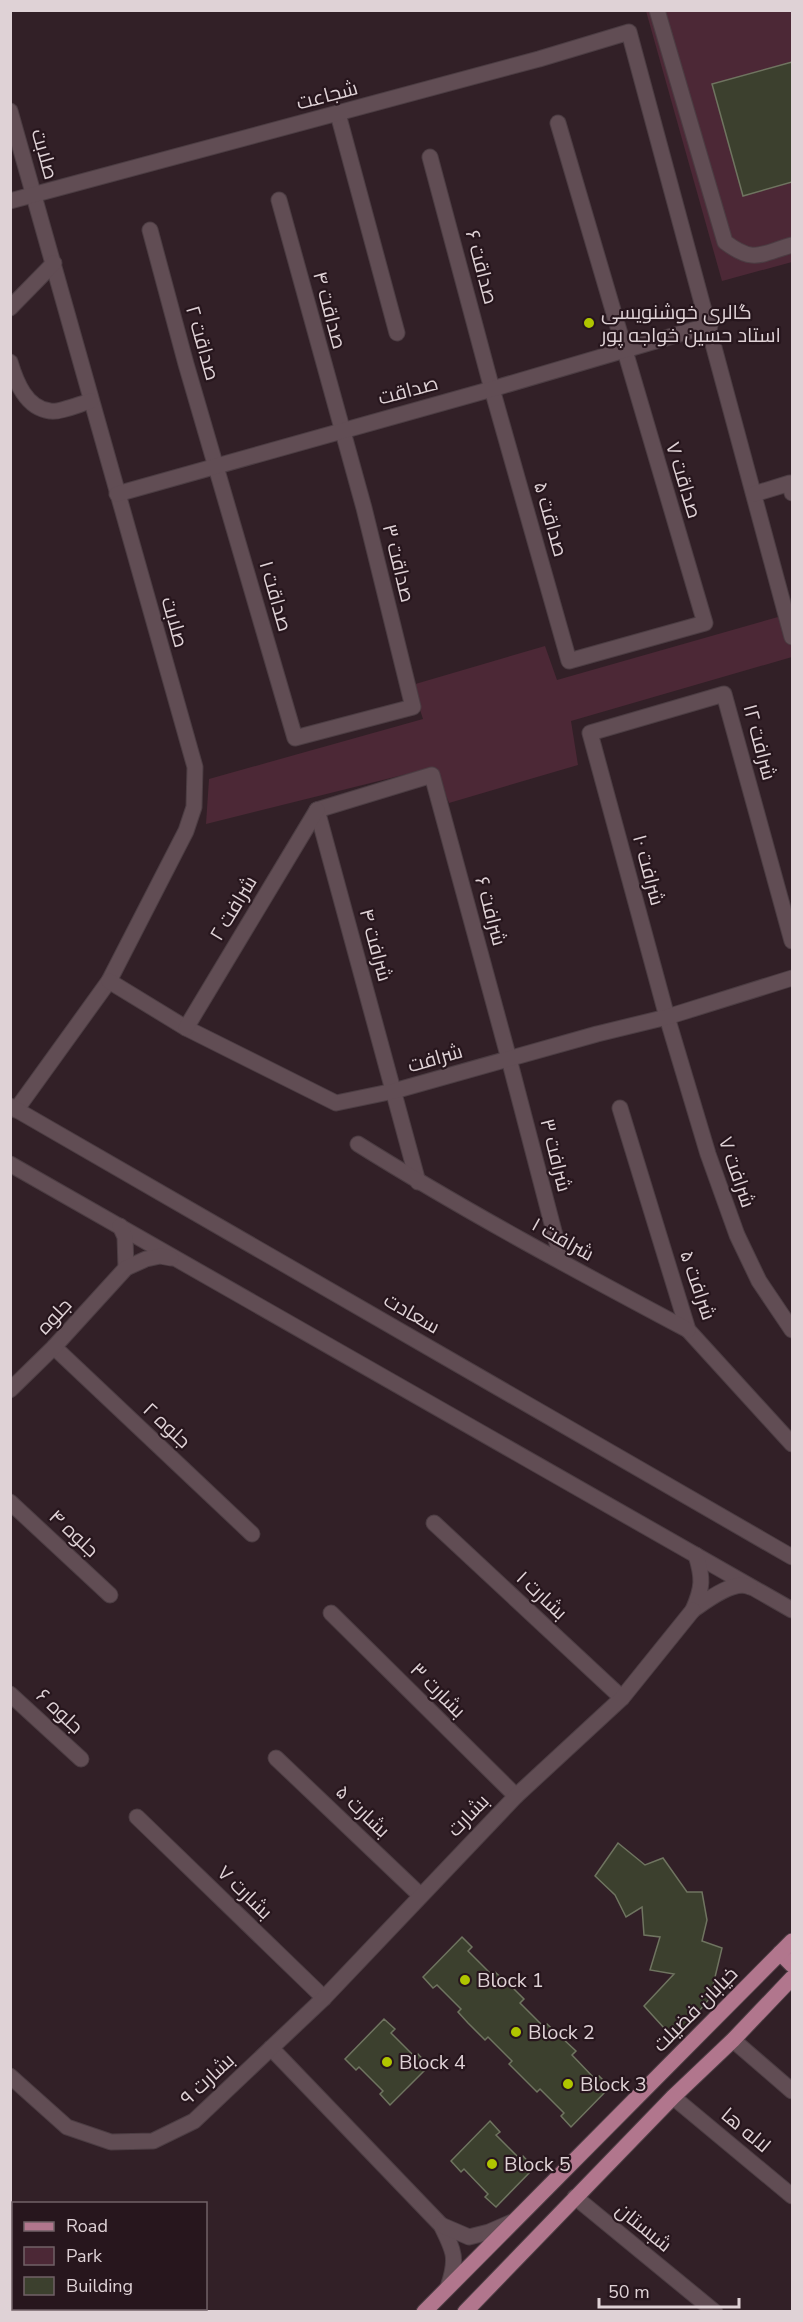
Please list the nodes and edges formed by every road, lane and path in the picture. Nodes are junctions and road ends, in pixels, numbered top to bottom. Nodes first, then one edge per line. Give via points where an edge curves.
1 (657, 10) edge
2 (10, 111) edge
3 (338, 114) junction
4 (558, 123) dead end
5 (430, 157) dead end
6 (35, 195) junction
7 (279, 200) dead end
8 (10, 201) edge
9 (150, 230) dead end
10 (792, 245) edge
11 (54, 263) junction
12 (10, 308) edge
13 (710, 325) junction
14 (397, 333) dead end
15 (623, 350) junction
16 (10, 362) edge
17 (492, 389) junction
18 (91, 400) junction
19 (341, 430) junction
20 (217, 466) junction
21 (792, 493) edge
22 (117, 494) junction
23 (754, 494) junction
24 (792, 637) edge
25 (569, 660) joint
26 (590, 733) joint
27 (295, 738) joint
28 (317, 810) junction
29 (792, 941) edge
30 (792, 978) edge
31 (109, 981) junction
32 (667, 1017) junction
33 (186, 1028) junction
34 (509, 1059) junction
35 (394, 1091) junction
36 (13, 1108) edge
37 (620, 1108) dead end
38 (358, 1144) dead end
39 (10, 1164) edge
40 (418, 1182) junction
41 (120, 1226) junction
42 (179, 1260) junction
43 (562, 1263) junction
44 (126, 1268) junction
45 (790, 1320) edge
46 (688, 1330) junction
47 (54, 1347) junction
48 (10, 1390) edge
49 (792, 1444) edge
50 (10, 1502) edge
51 (434, 1523) dead end
52 (252, 1534) dead end
53 (696, 1555) junction
54 (792, 1557) edge
55 (761, 1592) junction
56 (110, 1595) dead end
57 (693, 1610) junction
58 (792, 1610) edge
59 (331, 1613) dead end
60 (10, 1694) edge
61 (622, 1698) junction
62 (276, 1758) dead end
63 (81, 1759) dead end
64 (516, 1797) junction
65 (136, 1817) dead end
66 (420, 1895) junction
67 (792, 1941) edge
68 (780, 1953) junction
69 (792, 1965) edge
70 (792, 1978) edge
71 (324, 1998) junction
72 (733, 2040) junction
73 (271, 2048) junction
74 (10, 2076) edge
75 (792, 2091) edge
76 (673, 2097) junction
77 (792, 2196) edge
78 (575, 2197) junction
79 (512, 2222) junction
80 (441, 2225) junction
81 (448, 2287) junction
82 (424, 2312) edge
83 (465, 2312) edge
84 (715, 2312) edge

1 - 10 street via 725,242 740,253 753,256
2 - 6 street, صلابت
3 - 6 street, شجاعت
3 - 13 street, شجاعت via 629,32
3 - 14 street
4 - 15 street, صداقت ۷
5 - 17 street, صداقت ۶
6 - 8 street, شجاعت
6 - 11 street, صلابت
7 - 19 street, صداقت ۴
9 - 20 street, صداقت ۲
11 - 12 street
11 - 18 street, صلابت
13 - 15 street, صداقت
13 - 23 street
15 - 17 street, صداقت
15 - 25 street, صداقت ۷ via 705,623
16 - 18 street via 17,384 33,405 51,412
17 - 19 street, صداقت
17 - 25 street, صداقت ۵
18 - 22 street, صلابت
19 - 20 street, صداقت
19 - 27 street, صداقت ۳ via 413,707
20 - 22 street, صداقت
20 - 27 street, صداقت ۱
21 - 23 street via 790,483
22 - 31 street, صلابت via 195,767 194,807 186,831
23 - 24 street
26 - 29 street, شرافت ۱۲ via 724,694
26 - 32 street, شرافت ۱۰
28 - 33 street, شرافت ۲
28 - 34 street, شرافت ۶ via 432,775
28 - 35 street, شرافت ۴
30 - 32 street, شرافت
31 - 33 street, شرافت
31 - 36 street, صلابت
32 - 34 street, شرافت
32 - 45 street, شرافت ۷ via 737,1235 759,1281
33 - 35 street, شرافت via 336,1103
34 - 35 street, شرافت
34 - 43 street, شرافت ۳
35 - 40 street
36 - 54 street, سعادت
37 - 46 street, شرافت ۵
38 - 40 street, شرافت ۱
39 - 41 street
40 - 43 street, شرافت ۱
41 - 42 street
41 - 44 street via 125,1237
42 - 44 street via 159,1256
42 - 53 street
43 - 46 street, شرافت ۱
44 - 47 street, جلوه
46 - 49 street, شرافت ۵
47 - 48 street, جلوه
47 - 52 street, جلوه ۲
50 - 56 street, جلوه ۴
51 - 61 street, بشارت ۱
53 - 55 street
53 - 57 street via 701,1591
55 - 57 street via 746,1585 722,1591
55 - 58 street
57 - 61 street, بشارت
59 - 64 street, بشارت ۳
60 - 63 street, جلوه ۶
61 - 64 street, بشارت
62 - 66 street, بشارت ۵
64 - 66 street, بشارت
65 - 71 street, بشارت ۷
66 - 71 street, بشارت
67 - 68 main road, خیابان فضیلت
68 - 69 main road
68 - 79 main road, خیابان فضیلت
70 - 72 main road
71 - 73 street, بشارت
72 - 75 street
72 - 76 main road
73 - 74 street, بشارت ۹ via 194,2121 153,2140 111,2142 67,2127
73 - 80 street
76 - 77 street, لاله ها
76 - 78 main road
78 - 83 main road
78 - 84 street, شبستان
79 - 80 street via 469,2237
79 - 81 main road, خیابان فضیلت
80 - 81 street via 454,2251 454,2270
81 - 82 main road, خیابان فضیلت

